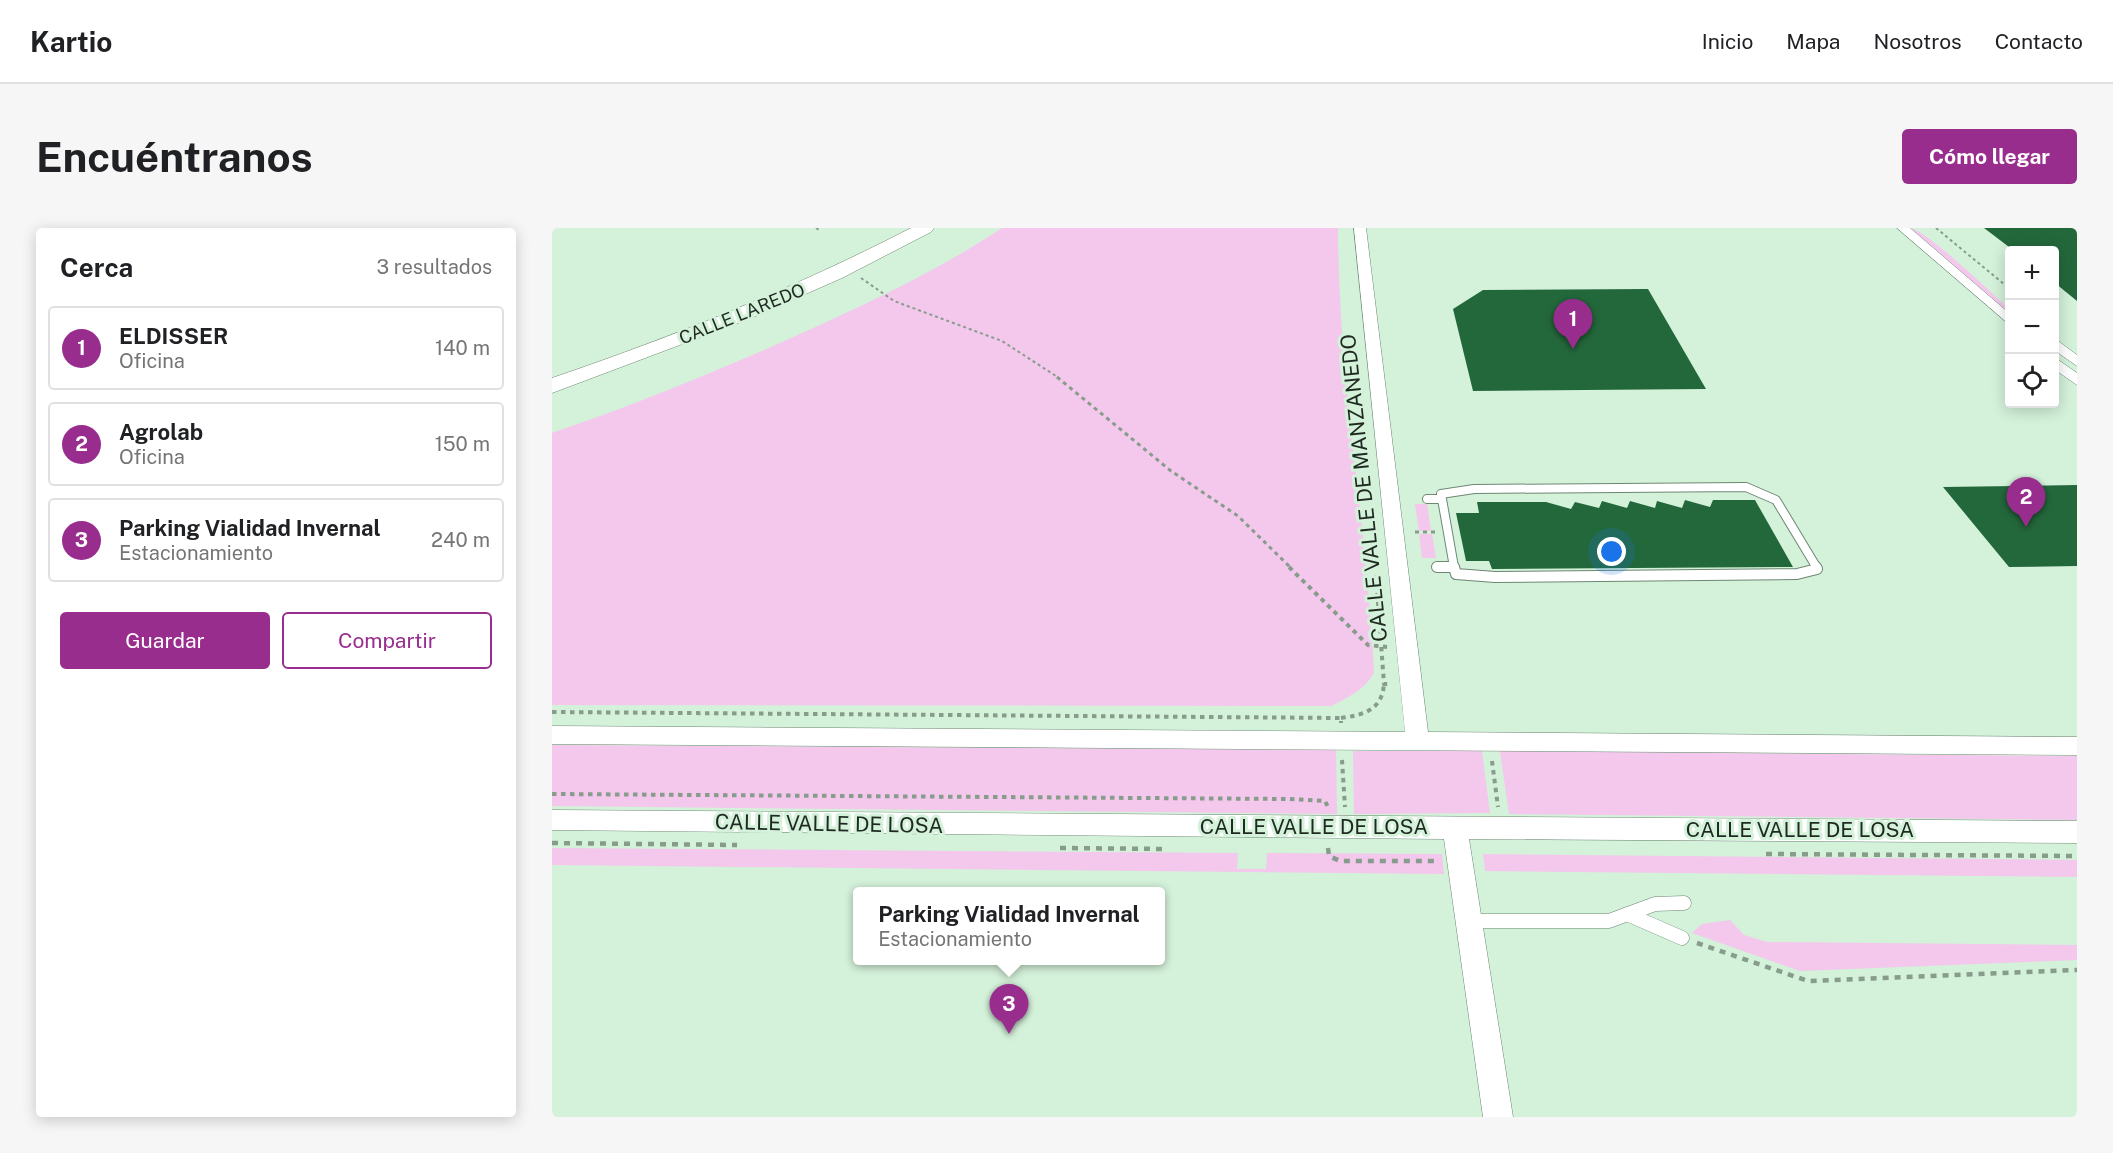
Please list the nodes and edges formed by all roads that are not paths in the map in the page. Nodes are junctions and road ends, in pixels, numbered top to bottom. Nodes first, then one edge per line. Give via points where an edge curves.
1 (906, 228) edge
2 (926, 228) edge
3 (1360, 228) edge
4 (1903, 228) edge
5 (1921, 228) edge
6 (2006, 300) edge
7 (2005, 317) edge
8 (2059, 346) edge
9 (2077, 362) edge
10 (2059, 365) edge
11 (552, 375) edge
12 (2077, 381) edge
13 (552, 386) edge
14 (1426, 499) dead end
15 (1442, 499) junction
16 (1437, 567) dead end
17 (1454, 567) junction
18 (552, 735) edge
19 (1418, 742) junction
20 (2077, 746) edge
21 (552, 820) edge
22 (1455, 827) junction
23 (2077, 832) edge
24 (1684, 903) dead end
25 (1627, 914) junction
26 (1468, 921) junction
27 (1683, 938) road end
28 (1498, 1117) edge

1 - 11 main road, CALLE LAREDO via 759,298
2 - 13 main road, CALLE LAREDO via 750,312
3 - 19 street, CALLE VALLE DE MANZANEDO
4 - 7 street
5 - 6 street
8 - 9 street
10 - 12 street
14 - 15 lane
15 - 17 lane
15 - 17 lane via 1441,494 1448,490 1473,489 1746,487 1776,500 1816,568 1797,574 1495,577 1463,576 1456,574
16 - 17 lane
18 - 19 street
19 - 20 street
21 - 22 street, CALLE VALLE DE LOSA via 1047,827
22 - 23 street, CALLE VALLE DE LOSA
22 - 26 street
24 - 25 lane via 1655,904
25 - 26 lane via 1609,921
25 - 27 lane
26 - 28 street

